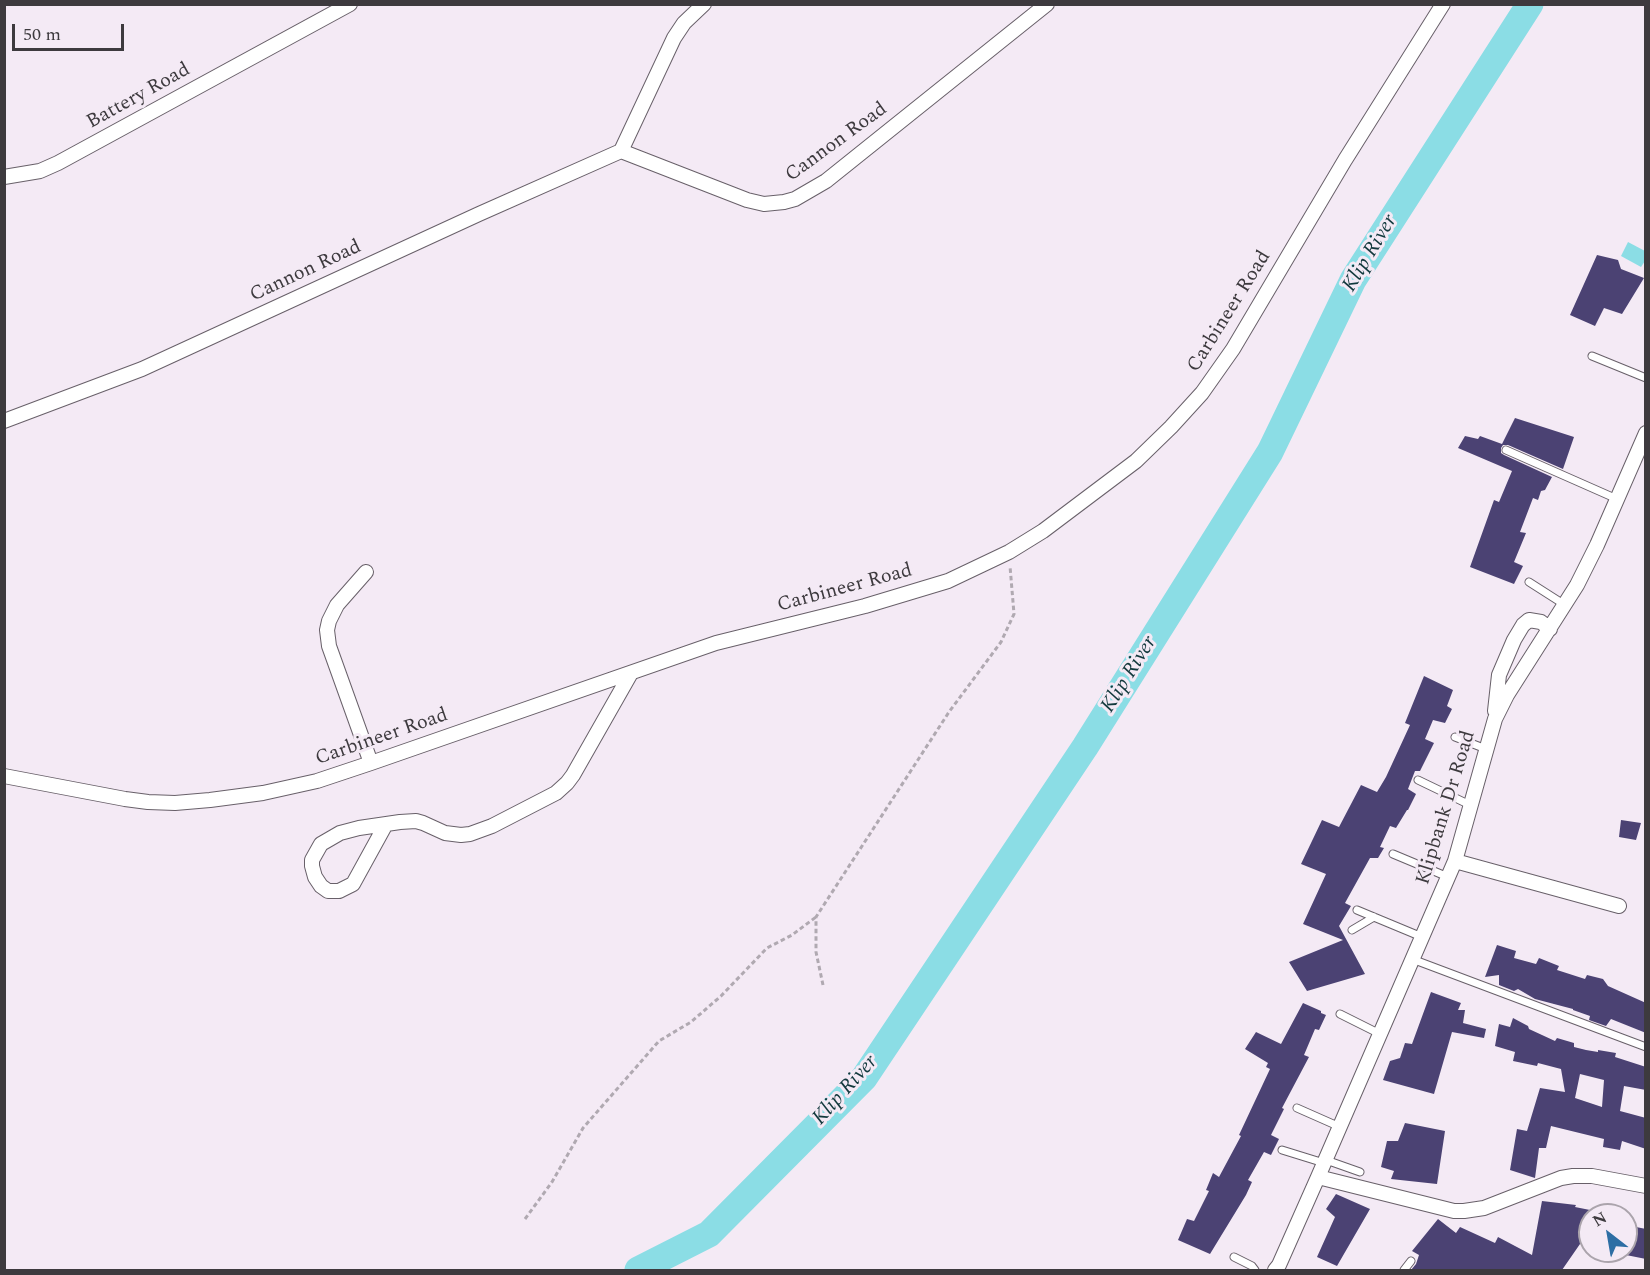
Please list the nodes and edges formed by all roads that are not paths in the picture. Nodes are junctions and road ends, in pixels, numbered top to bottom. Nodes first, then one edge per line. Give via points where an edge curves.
1 (350, 4) edge
2 (704, 4) edge
3 (1047, 4) edge
4 (1443, 4) edge
5 (621, 151) junction
6 (4, 177) edge
7 (1592, 356) dead end
8 (1646, 378) edge
9 (4, 421) edge
10 (1646, 433) edge
11 (1506, 450) dead end
12 (1617, 499) junction
13 (366, 572) dead end
14 (1529, 582) dead end
15 (1565, 605) junction
16 (1550, 629) junction
17 (632, 672) junction
18 (1495, 719) junction
19 (1455, 737) dead end
20 (1486, 749) junction
21 (371, 764) junction
22 (4, 776) edge
23 (1418, 780) dead end
24 (1470, 805) junction
25 (386, 824) junction
26 (1393, 854) dead end
27 (1455, 861) junction
28 (1448, 877) junction
29 (1619, 906) dead end
30 (1357, 910) dead end
31 (1374, 916) junction
32 (1352, 930) dead end
33 (1422, 937) junction
34 (1412, 959) junction
35 (1340, 1014) dead end
36 (1380, 1034) junction
37 (1646, 1047) edge
38 (1297, 1108) dead end
39 (1340, 1127) junction
40 (1282, 1150) dead end
41 (1325, 1161) junction
42 (1360, 1172) dead end
43 (1318, 1177) junction
44 (1646, 1186) edge
45 (1234, 1257) dead end
46 (1411, 1261) dead end
47 (1280, 1269) edge
48 (1255, 1270) edge
49 (1404, 1270) edge

1 - 6 street, Battery Road via 58,163 26,175
2 - 5 street via 674,38
3 - 5 street, Cannon Road via 826,181 795,199 764,204 747,200
4 - 17 street, Carbineer Road via 1233,349 1202,393 1136,461 1042,531 948,582 716,643
5 - 9 street, Cannon Road via 142,369
7 - 8 lane
10 - 12 street, Klipbank Dr Road
11 - 12 lane
12 - 15 street, Klipbank Dr Road
13 - 21 street via 338,605 327,630 329,646
14 - 15 lane
15 - 16 street, Klipbank Dr Road
16 - 18 street, Klipbank Dr Road
16 - 18 street via 1529,620 1523,625 1498,675
17 - 21 street, Carbineer Road
17 - 25 street via 573,775 556,793 470,834 454,835 416,821
18 - 20 street, Klipbank Dr Road
19 - 20 lane
20 - 24 street, Klipbank Dr Road
21 - 22 street, Carbineer Road via 263,793 175,802 125,799
23 - 24 lane
24 - 27 street, Klipbank Dr Road
25 - 25 street via 340,833 321,844 312,866 321,886 339,891 353,884
26 - 28 lane
27 - 28 street, Klipbank Dr Road
27 - 29 street
28 - 33 street, Klipbank Dr Road
30 - 31 lane
31 - 32 lane
31 - 33 lane
33 - 34 street, Klipbank Dr Road
34 - 36 street, Klipbank Dr Road
34 - 37 lane
35 - 36 lane
36 - 39 street, Klipbank Dr Road
38 - 39 lane
39 - 41 street, Klipbank Dr Road
40 - 41 lane
41 - 42 lane
41 - 43 street, Klipbank Dr Road
43 - 44 street via 1454,1211 1484,1208 1573,1176
43 - 47 street, Klipbank Dr Road
45 - 48 lane
46 - 49 lane

